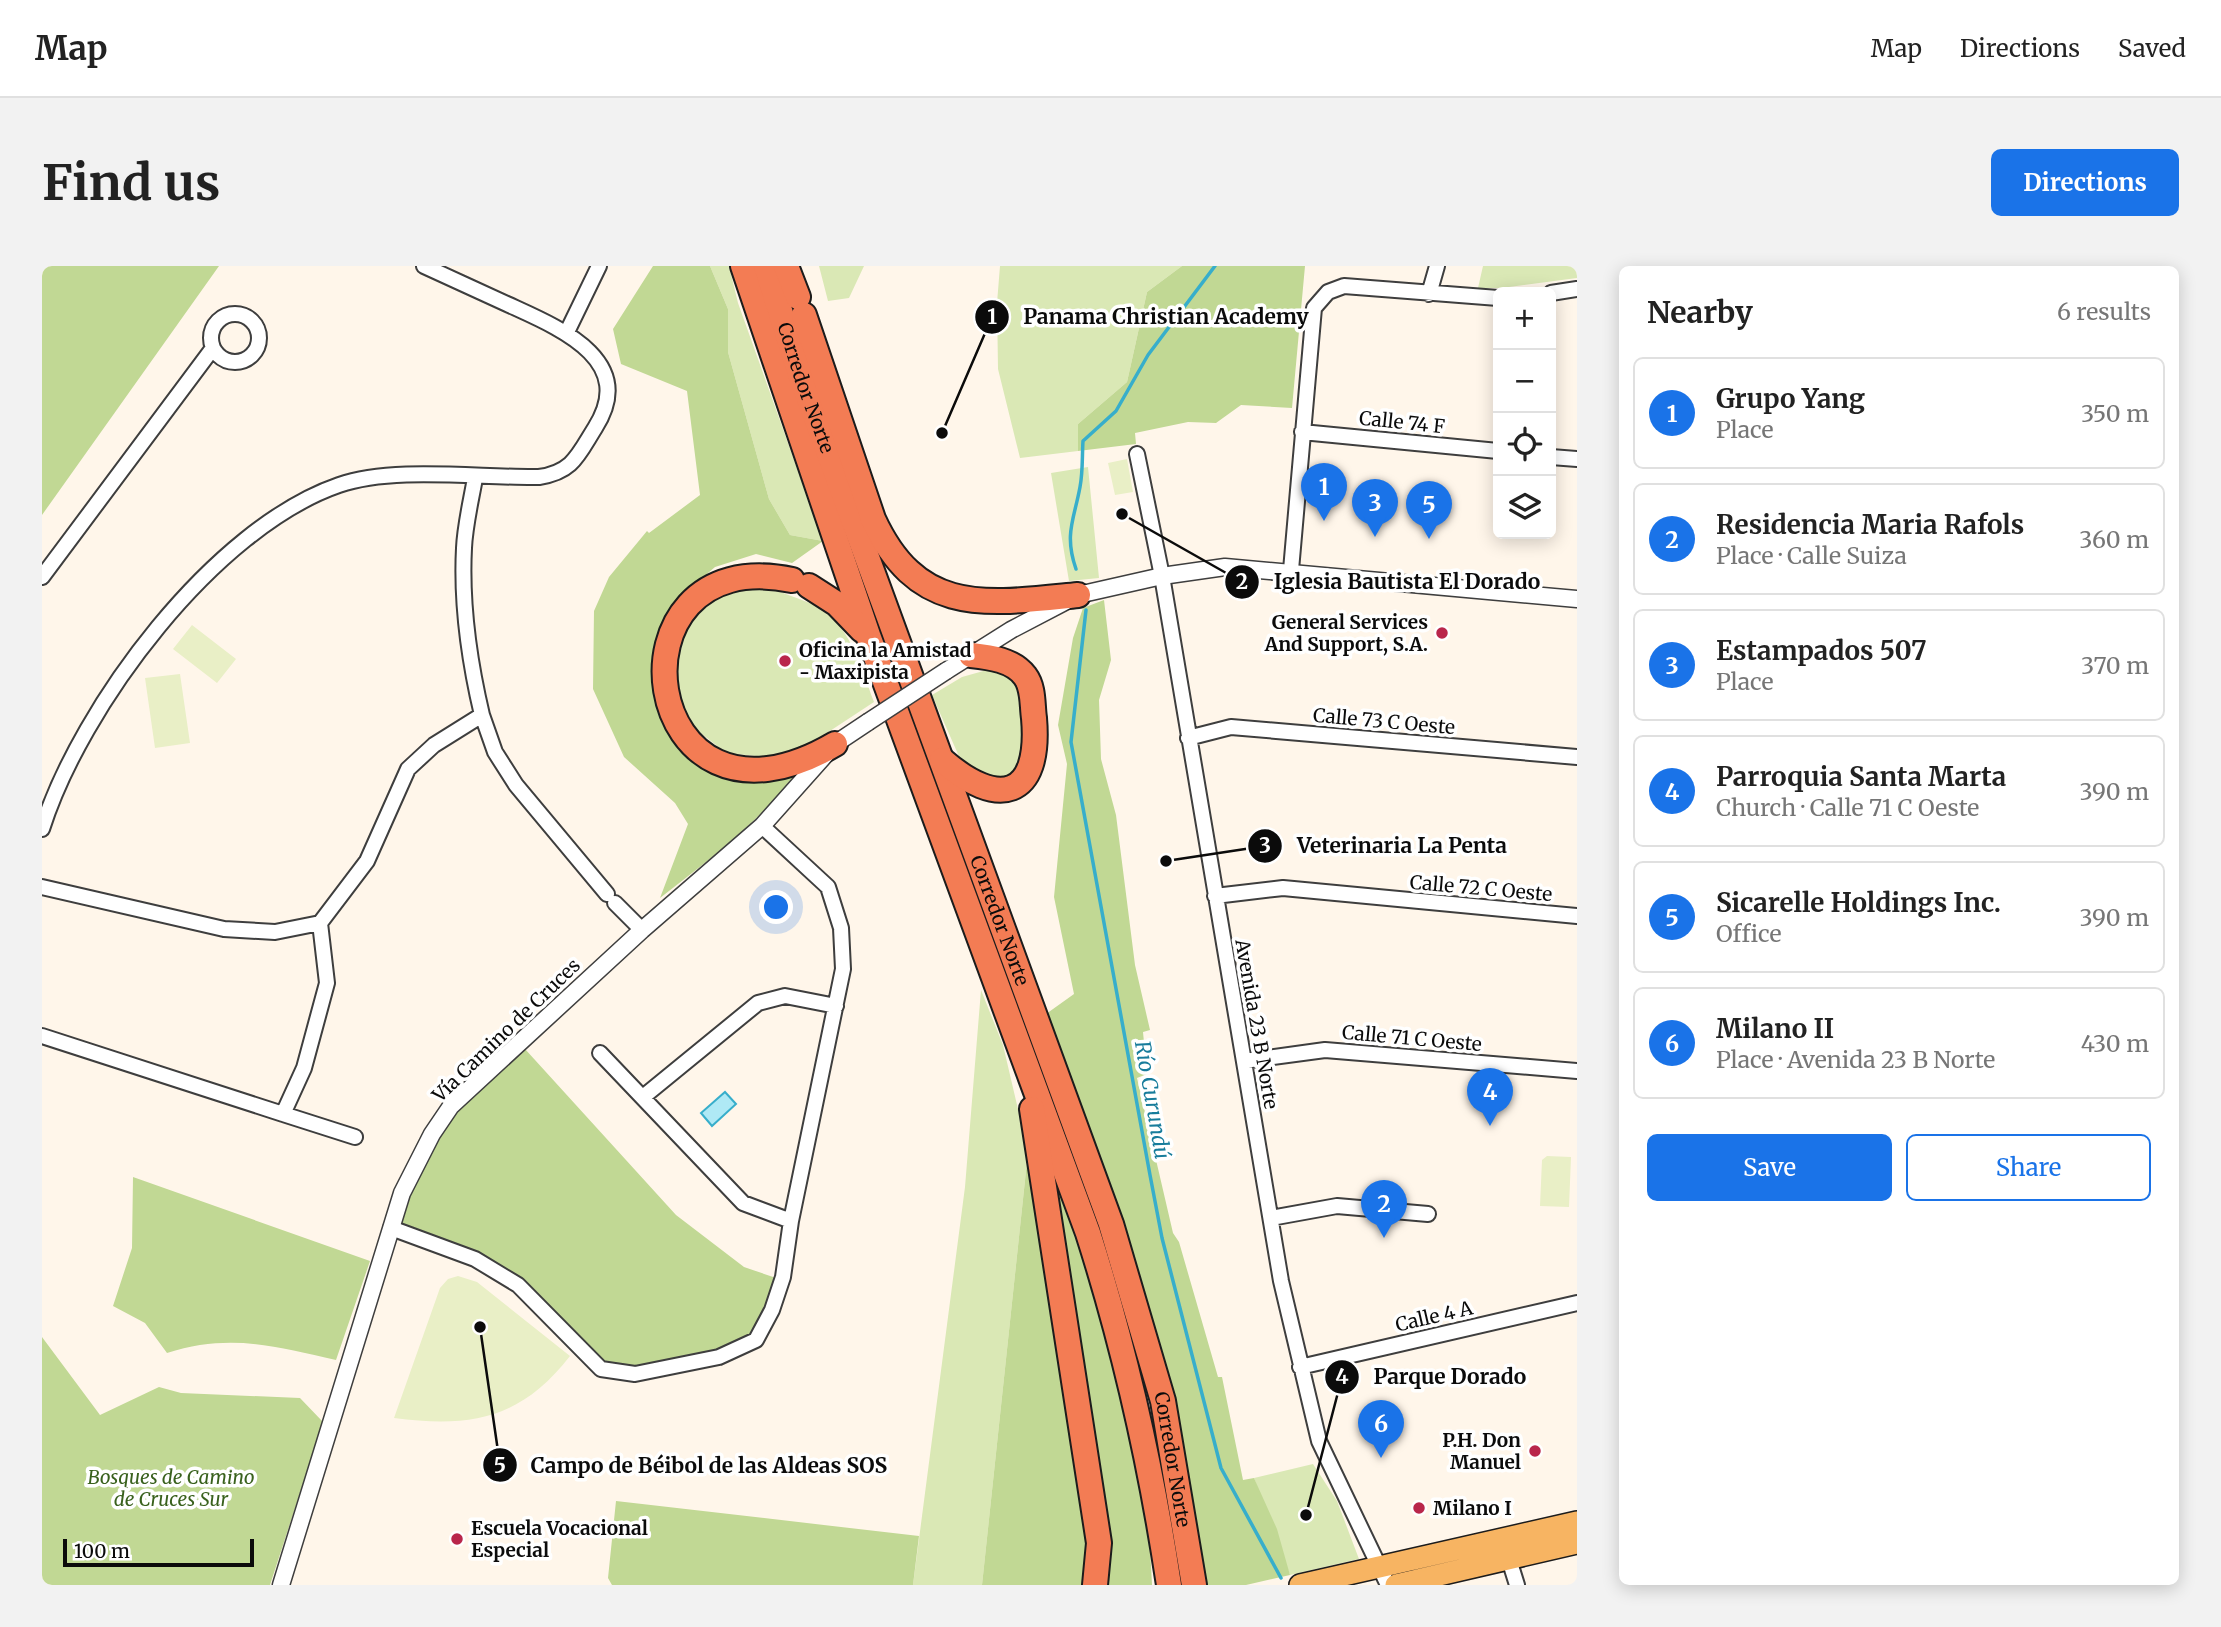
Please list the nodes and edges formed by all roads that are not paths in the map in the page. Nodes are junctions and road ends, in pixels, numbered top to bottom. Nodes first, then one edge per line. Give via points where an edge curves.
1 (424, 266) edge
2 (599, 266) edge
3 (743, 266) edge
4 (766, 266) edge
5 (786, 266) edge
6 (1437, 266) edge
7 (1577, 289) edge
8 (1556, 292) edge
9 (1429, 294) junction
10 (1493, 298) edge
11 (567, 332) junction
12 (213, 348) dead end
13 (1302, 432) junction
14 (1493, 451) edge
15 (1137, 454) dead end
16 (1556, 457) edge
17 (1577, 459) edge
18 (475, 478) junction
19 (1291, 570) junction
20 (1162, 576) junction
21 (42, 577) edge
22 (1078, 595) junction
23 (1577, 599) edge
24 (869, 638) junction
25 (971, 655) junction
26 (482, 715) junction
27 (1188, 738) junction
28 (835, 744) junction
29 (1577, 757) edge
30 (942, 760) junction
31 (45, 805) edge
32 (762, 826) junction
33 (42, 829) edge
34 (42, 887) edge
35 (1215, 896) junction
36 (1577, 916) edge
37 (320, 923) junction
38 (642, 930) junction
39 (836, 1006) junction
40 (42, 1036) edge
41 (600, 1053) dead end
42 (1023, 1053) junction
43 (1244, 1061) junction
44 (1577, 1071) edge
45 (643, 1097) junction
46 (282, 1114) junction
47 (355, 1137) dead end
48 (1429, 1214) dead end
49 (1271, 1219) junction
50 (791, 1221) junction
51 (391, 1228) junction
52 (1577, 1303) edge
53 (1300, 1367) junction
54 (1577, 1522) edge
55 (1504, 1538) junction
56 (1577, 1544) edge
57 (1509, 1559) junction
58 (1385, 1575) edge
59 (281, 1585) edge
60 (1095, 1585) edge
61 (1169, 1585) edge
62 (1194, 1585) edge
63 (1300, 1585) edge
64 (1396, 1585) edge
65 (1517, 1585) edge

1 - 11 street
2 - 11 street
3 - 24 highway, Corredor Norte
4 - 30 highway, Corredor Norte via 801,377
5 - 22 highway via 873,519 886,547 912,577 936,590 984,602
6 - 9 street
7 - 8 street
9 - 10 street
9 - 13 street via 1345,286 1328,292 1314,308
11 - 18 street via 598,361 609,394 607,410 572,464 559,474
12 - 21 street
13 - 14 street, Calle 74 F
13 - 19 street
15 - 20 street, Avenida 23 B Norte
16 - 17 street
18 - 26 street via 464,546 464,607
18 - 31 street via 405,475 338,485 288,510 243,541 164,621 112,689
19 - 20 street, Vía Camino de Cruces via 1225,567
19 - 23 street, Vía Camino de Cruces
20 - 22 street, Vía Camino de Cruces
20 - 27 street, Avenida 23 B Norte
22 - 25 street, Vía Camino de Cruces
24 - 28 highway via 837,604 801,583 755,575 735,578 700,595 685,610 665,650 670,712 700,751 723,765 746,771 781,769
24 - 42 highway, Corredor Norte
25 - 28 street, Vía Camino de Cruces, bridge
25 - 30 highway via 1005,662 1024,675 1031,691 1035,758 1023,780 998,790 973,785
26 - 37 street via 434,745 408,769 367,861
26 - 38 street via 495,752 516,785
27 - 29 street, Calle 73 C Oeste via 1231,727
27 - 35 street, Avenida 23 B Norte
28 - 32 street, Vía Camino de Cruces
30 - 62 highway, Corredor Norte via 1139,1311 1163,1401
31 - 33 street
32 - 38 street, Vía Camino de Cruces
32 - 39 street via 828,887 841,928 842,969
34 - 37 street via 225,929 275,932
35 - 36 street, Calle 72 C Oeste via 1283,888
35 - 43 street, Avenida 23 B Norte
37 - 46 street via 327,983 304,1068
38 - 51 street, Vía Camino de Cruces via 452,1106 417,1161
39 - 45 street via 785,996 758,1003
39 - 50 street
40 - 46 street
41 - 45 street
42 - 60 highway via 1099,1543
42 - 61 highway, Corredor Norte via 1115,1320 1155,1492
43 - 44 street, Calle 71 C Oeste via 1325,1050
43 - 49 street, Avenida 23 B Norte
45 - 50 street via 743,1203
46 - 47 street
48 - 49 street via 1337,1206
49 - 53 street, Avenida 23 B Norte
50 - 51 street via 783,1278 755,1340 719,1357 635,1374 601,1369 518,1285 475,1259
51 - 59 street, Vía Camino de Cruces
52 - 53 street, Calle 4 A
53 - 58 street, Avenida 23 B Norte via 1319,1441
54 - 55 main road
55 - 57 street
55 - 58 main road
56 - 57 main road
57 - 64 main road
57 - 65 street
58 - 63 main road

